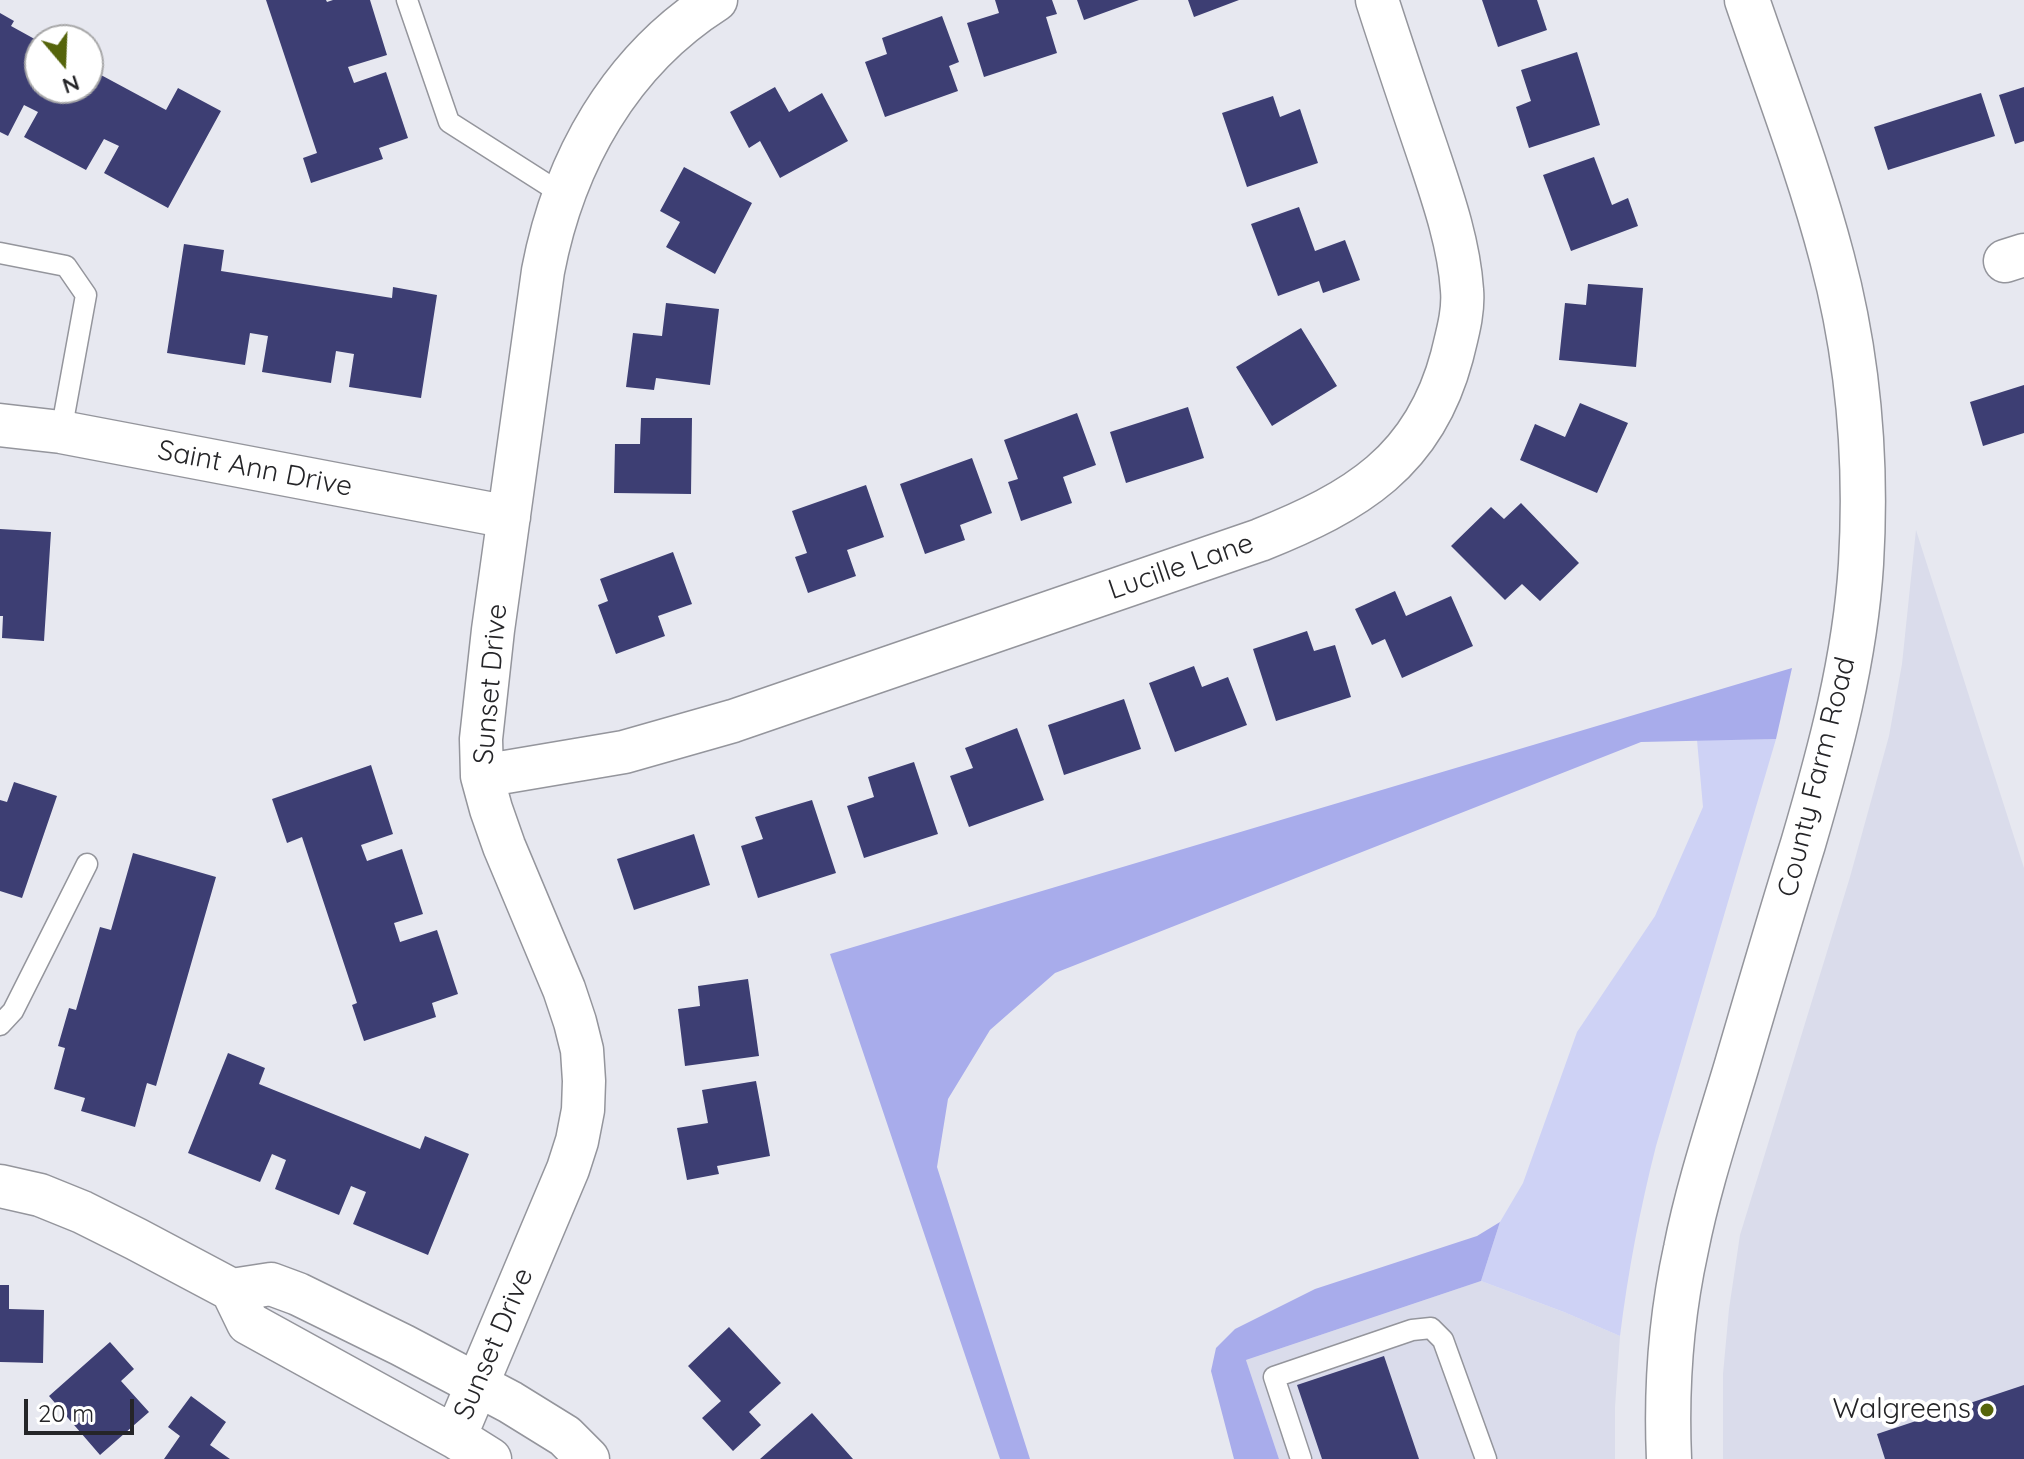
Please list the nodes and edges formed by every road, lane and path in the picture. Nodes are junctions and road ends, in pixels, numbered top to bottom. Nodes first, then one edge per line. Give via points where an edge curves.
1 (407, 0) edge
2 (716, 0) edge
3 (1377, 0) edge
4 (1747, 0) edge
5 (562, 194) junction
6 (0, 253) edge
7 (0, 425) edge
8 (61, 432) junction
9 (509, 517) junction
10 (482, 776) junction
11 (87, 864) dead end
12 (0, 1025) edge
13 (0, 1186) edge
14 (232, 1290) junction
15 (477, 1385) junction
16 (455, 1437) junction
17 (490, 1459) edge
18 (588, 1459) edge
19 (1301, 1459) edge
20 (1486, 1459) edge
21 (1669, 1459) edge

1 - 5 lane via 449,122
2 - 5 street, Sunset Drive via 684,22 634,71 595,126
3 - 10 street, Lucille Lane via 1440,190 1463,293 1458,333 1435,407 1375,480 1308,521 1260,540 733,721 624,752
4 - 21 main road, County Farm Road via 1814,198 1842,302 1859,421 1861,565 1851,651 1823,777 1685,1250 1671,1353
5 - 9 street, Sunset Drive via 543,271
6 - 8 lane via 66,266 86,295
7 - 8 street, Saint Ann Drive
8 - 9 street, Saint Ann Drive
9 - 10 street, Sunset Drive via 483,717
10 - 15 street, Sunset Drive via 504,846 564,989 582,1050 584,1081 583,1110 568,1169
11 - 12 lane via 13,1011
13 - 14 street via 82,1212
14 - 15 street via 271,1284 298,1294
14 - 16 street via 248,1323
15 - 16 street, Sunset Drive
15 - 18 street via 565,1436
16 - 17 street
19 - 20 lane via 1274,1377 1431,1328 1443,1340

